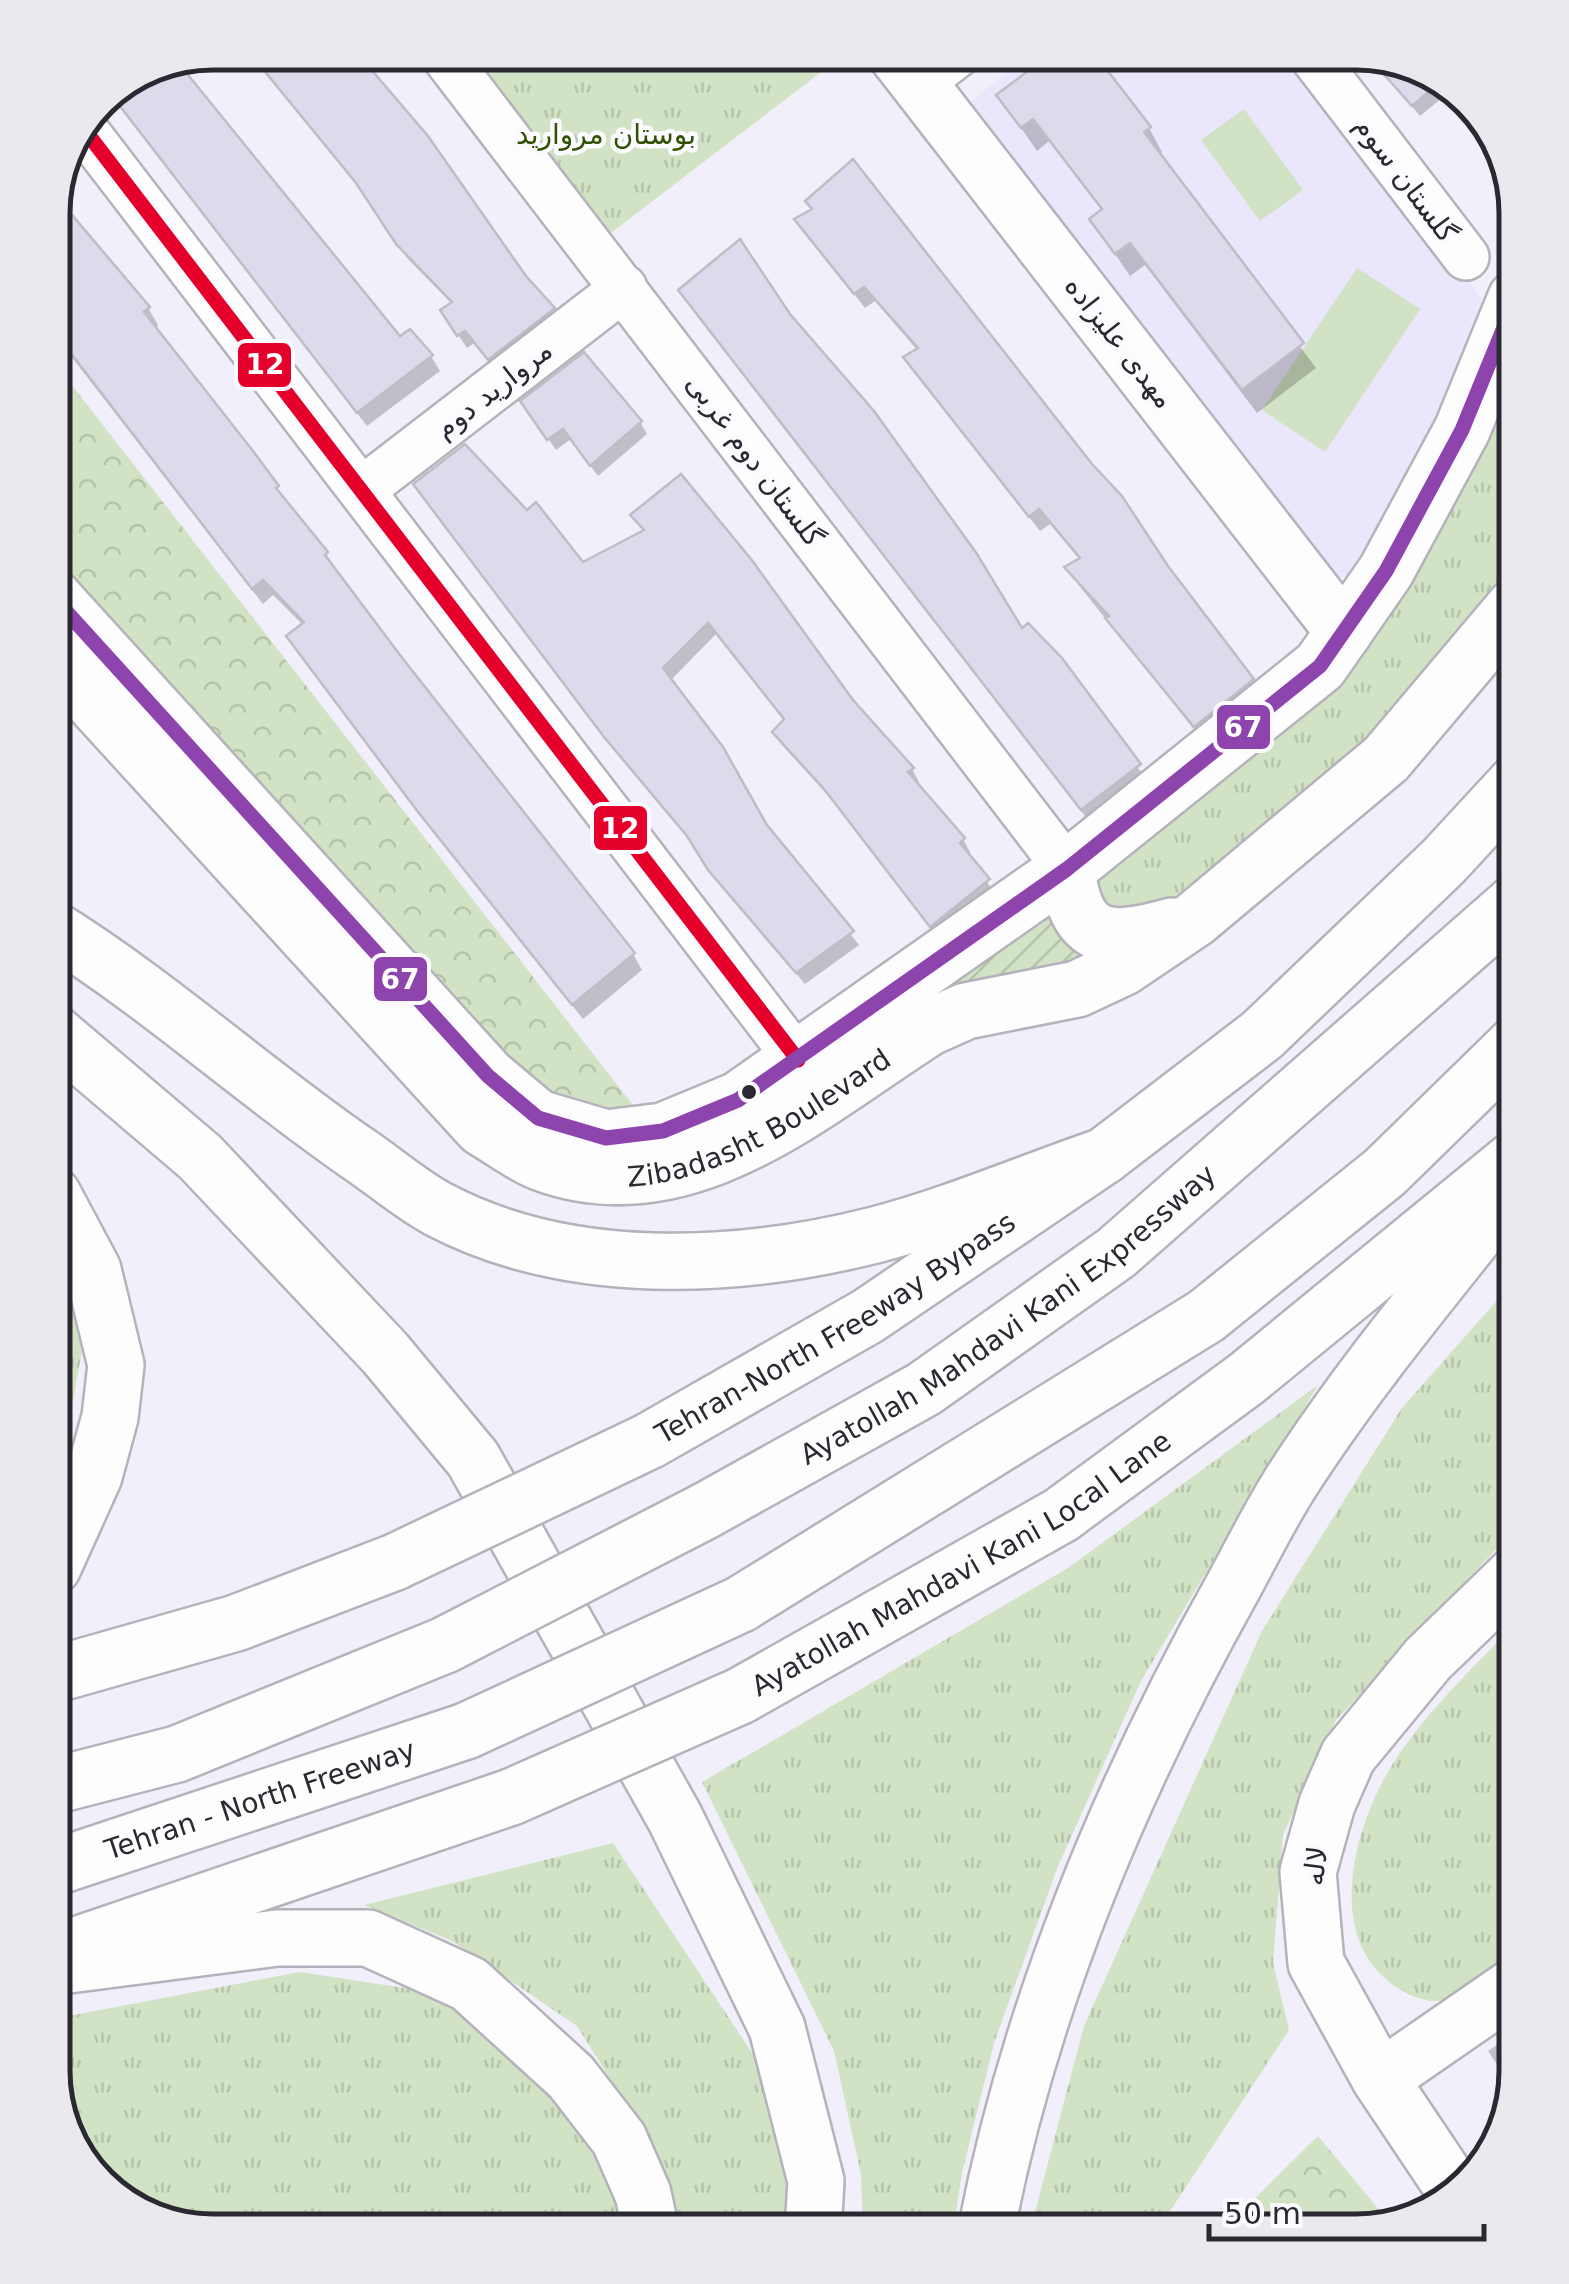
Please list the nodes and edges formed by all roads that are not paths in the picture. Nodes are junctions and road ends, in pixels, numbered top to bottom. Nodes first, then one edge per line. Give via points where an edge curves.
1 (456, 70) edge
2 (929, 70) edge
3 (1323, 70) edge
4 (92, 139) edge
5 (1466, 257) dead end
6 (624, 288) junction
7 (1499, 346) edge
8 (363, 489) junction
9 (70, 616) edge
10 (1499, 625) edge
11 (1344, 632) junction
12 (70, 677) edge
13 (1499, 801) edge
14 (1066, 869) junction
15 (1499, 917) edge
16 (1195, 919) junction
17 (70, 940) edge
18 (70, 1046) edge
19 (798, 1060) junction
20 (1499, 1060) edge
21 (1104, 1156) junction
22 (1499, 1172) edge
23 (1499, 1205) edge
24 (70, 1227) edge
25 (70, 1527) edge
26 (1499, 1590) edge
27 (70, 1670) edge
28 (70, 1781) edge
29 (70, 1862) edge
30 (70, 1947) edge
31 (70, 1965) edge
32 (1499, 1997) edge
33 (1380, 2080) junction
34 (1448, 2180) edge
35 (648, 2214) edge
36 (815, 2214) edge
37 (991, 2214) edge

1 - 6 street, گلستان دوم غربی
2 - 11 main road, مهدی علیزاده
3 - 5 street, گلستان سوم
4 - 8 street
6 - 8 street, مروارید دوم
6 - 14 street, گلستان دوم غربی
7 - 11 main road, Zibadasht Boulevard via 1386,571
8 - 19 street
9 - 19 main road, Zibadasht Boulevard via 488,1076 538,1118 606,1138 663,1130 738,1100
10 - 16 main road, Zibadasht Boulevard via 1386,758
11 - 14 main road, Zibadasht Boulevard via 1320,666
12 - 16 main road, Zibadasht Boulevard via 482,1128 540,1162 597,1176 672,1172 730,1152 930,1027 966,1011 1077,989 1124,967
13 - 21 main road via 1262,1035
14 - 16 main road via 1071,904 1102,936 1130,938
14 - 19 main road, Zibadasht Boulevard
15 - 28 main road, Ayatollah Mahdavi Kani Expressway, bridge via 1116,1252 924,1389 445,1645 177,1754
17 - 21 main road via 438,1208 554,1252 654,1260 753,1256 875,1234
18 - 36 main road via 200,1156 385,1353 473,1459 675,1818 777,2028 816,2181
20 - 29 main road, Tehran - North Freeway, bridge via 1384,1172 1206,1316 741,1604 466,1731
21 - 27 main road, Tehran-North Freeway Bypass, bridge via 868,1316 649,1441 395,1562 236,1623
22 - 30 main road, Ayatollah Mahdavi Kani Local Lane, bridge via 1246,1379 1060,1515 740,1696 511,1798
23 - 37 main road via 1382,1352 1292,1481 1190,1662 1102,1854 1032,2052
24 - 25 main road via 93,1270 116,1365 94,1476
26 - 33 main road, لاله via 1428,1659 1348,1756 1308,1872 1316,1963
31 - 35 main road via 276,1938 368,1938 469,1984 571,2077 619,2139
32 - 33 main road
33 - 34 main road, لاله

